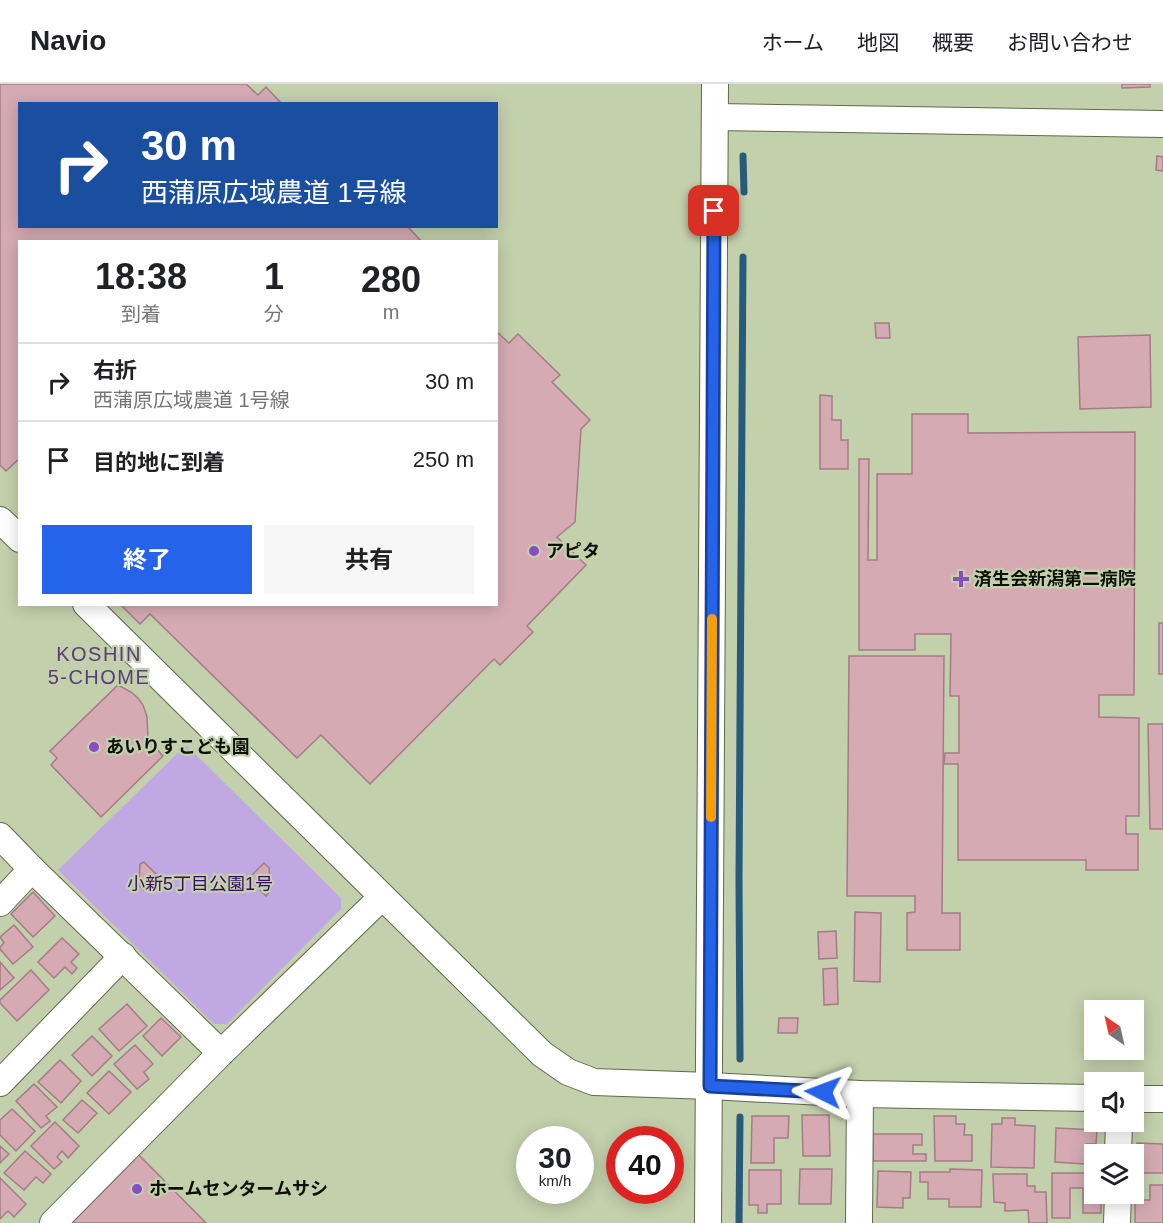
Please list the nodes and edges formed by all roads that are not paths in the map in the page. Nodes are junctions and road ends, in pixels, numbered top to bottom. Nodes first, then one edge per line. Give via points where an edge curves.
1 (715, 84) edge
2 (715, 117) junction
3 (1163, 124) edge
4 (0, 520) edge
5 (18, 537) edge
6 (88, 606) edge
7 (0, 836) edge
8 (32, 869) junction
9 (382, 897) junction
10 (0, 903) edge
11 (123, 956) junction
12 (221, 1053) junction
13 (0, 1083) edge
14 (710, 1086) junction
15 (860, 1094) junction
16 (1084, 1098) edge
17 (1144, 1099) edge
18 (1163, 1099) edge
19 (1118, 1204) edge
20 (53, 1223) edge
21 (708, 1223) edge
22 (859, 1223) edge
23 (1117, 1223) edge

1 - 2 street
2 - 3 street
2 - 14 street
4 - 5 street
6 - 9 street
7 - 8 street
8 - 10 street
8 - 11 street
9 - 12 street
9 - 14 street via 542,1054 568,1072 594,1082
11 - 12 street
11 - 13 street
12 - 20 street
14 - 15 street
14 - 21 street
15 - 16 street
15 - 22 street
17 - 18 street
19 - 23 street

